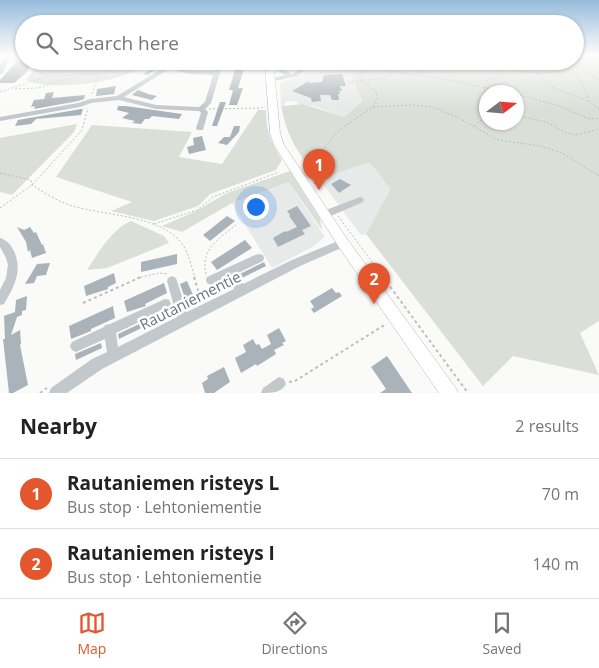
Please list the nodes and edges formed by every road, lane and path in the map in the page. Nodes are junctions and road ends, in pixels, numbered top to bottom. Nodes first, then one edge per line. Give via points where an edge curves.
1 (43, 73) edge
2 (158, 73) edge
3 (216, 73) edge
4 (270, 73) edge
5 (287, 73) edge
6 (296, 73) edge
7 (363, 73) edge
8 (391, 73) edge
9 (404, 73) edge
10 (501, 73) edge
11 (526, 73) edge
12 (543, 73) edge
13 (574, 73) edge
14 (588, 73) edge
15 (100, 74) joint
16 (537, 74) junction
17 (81, 75) junction
18 (417, 75) joint
19 (48, 76) junction
20 (288, 77) junction
21 (270, 80) junction
22 (599, 80) edge
23 (361, 81) junction
24 (348, 82) dead end
25 (479, 85) edge
26 (484, 85) edge
27 (15, 88) junction
28 (0, 92) edge
29 (524, 96) edge
30 (119, 98) junction
31 (90, 101) junction
32 (589, 101) junction
33 (372, 107) junction
34 (261, 108) dead end
35 (598, 108) edge
36 (201, 109) junction
37 (524, 117) edge
38 (599, 118) edge
39 (0, 119) edge
40 (479, 122) edge
41 (474, 126) junction
42 (200, 128) dead end
43 (599, 129) edge
44 (279, 172) dead end
45 (0, 174) edge
46 (599, 176) edge
47 (314, 184) dead end
48 (32, 185) junction
49 (360, 200) dead end
50 (0, 208) edge
51 (329, 213) junction
52 (154, 224) junction
53 (236, 225) dead end
54 (0, 242) edge
55 (343, 243) junction
56 (259, 258) dead end
57 (231, 271) junction
58 (212, 280) joint
59 (172, 281) joint
60 (241, 291) junction
61 (0, 300) edge
62 (82, 303) dead end
63 (165, 304) dead end
64 (203, 310) junction
65 (183, 317) dead end
66 (389, 322) dead end
67 (109, 330) junction
68 (76, 346) dead end
69 (113, 352) dead end
70 (279, 384) joint
71 (56, 393) edge
72 (268, 393) edge
73 (449, 393) edge
74 (468, 393) edge

1 - 19 path
2 - 30 street
3 - 36 street via 208,103
4 - 21 main road
5 - 20 street
6 - 20 street
7 - 23 path
8 - 23 path
9 - 18 path
10 - 26 path via 487,80
11 - 16 path
12 - 16 path
13 - 32 path via 585,88
14 - 22 path
15 - 17 path
15 - 31 path
16 - 32 path via 552,87
17 - 19 path
17 - 27 path via 38,88
18 - 25 path
19 - 27 path
20 - 21 street
21 - 51 main road via 279,145
23 - 24 path
23 - 33 path via 376,90 377,98
27 - 28 path
29 - 38 path via 560,106 589,119
30 - 31 street
30 - 36 street via 156,107
31 - 39 street
31 - 48 path via 82,130
32 - 35 path
33 - 41 path via 432,107
33 - 47 path via 338,132 316,159 323,172
34 - 36 path
36 - 42 street via 205,112
37 - 43 path via 546,122 567,133
40 - 41 path
41 - 46 path via 498,140 562,153
44 - 52 path via 213,197 197,210
45 - 48 path via 31,180
48 - 50 path
48 - 52 path via 76,207
49 - 51 street
51 - 55 main road
51 - 74 path
52 - 64 path via 184,246
53 - 58 path via 206,252 204,264
54 - 61 street via 12,254 15,268
55 - 60 street, Rautaniementie
55 - 73 main road
56 - 57 street
57 - 58 street
57 - 60 street
59 - 62 path via 170,276 162,273 144,276
59 - 65 street
60 - 64 street, Rautaniementie
63 - 67 street
64 - 71 street, Rautaniementie via 97,364
66 - 70 path via 295,381
67 - 68 street
67 - 69 street
70 - 72 street

